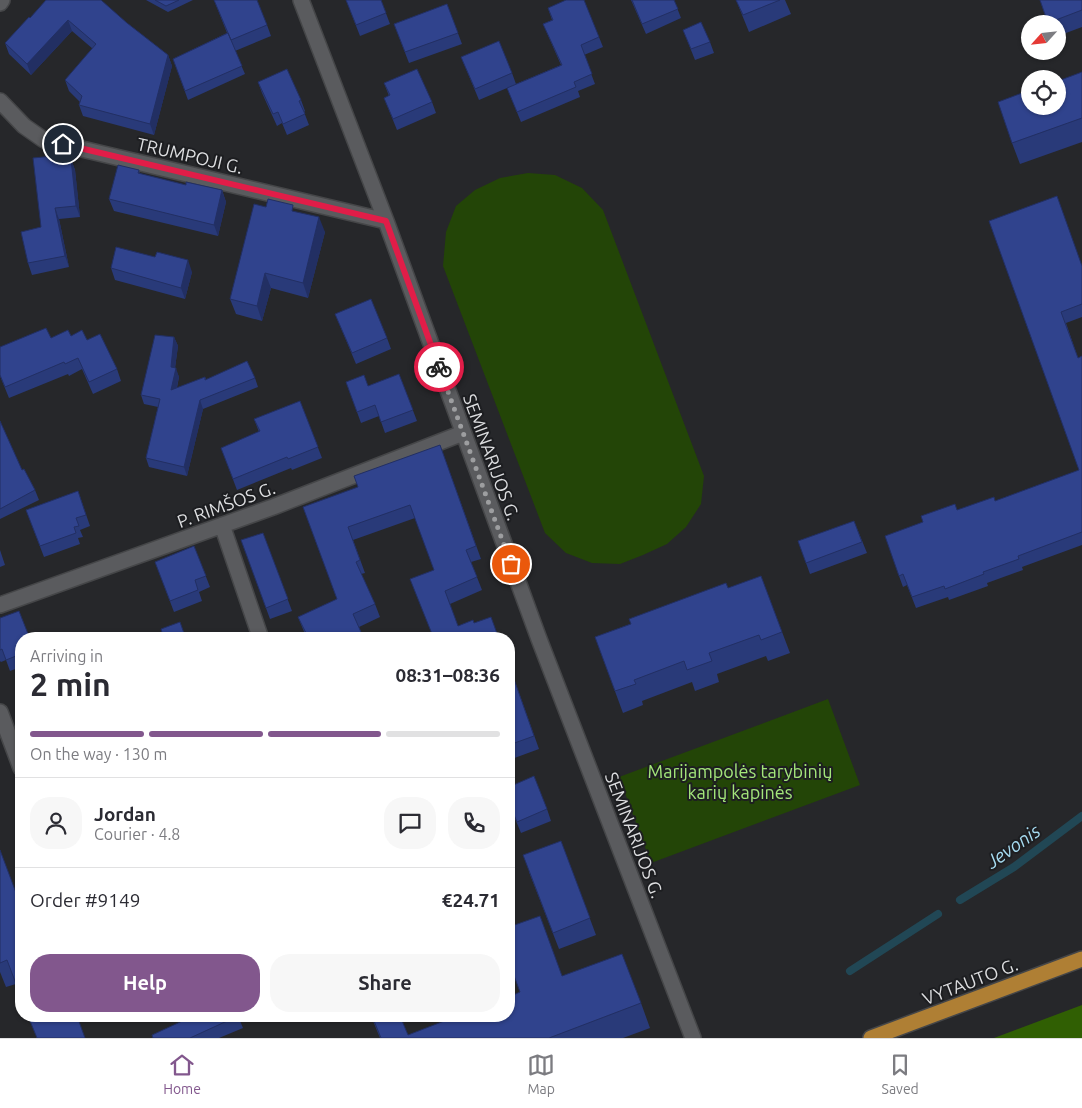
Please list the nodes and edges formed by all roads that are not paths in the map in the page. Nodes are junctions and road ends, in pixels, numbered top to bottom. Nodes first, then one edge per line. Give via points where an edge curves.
1 (301, 0) edge
2 (0, 101) edge
3 (386, 221) junction
4 (463, 433) junction
5 (222, 525) junction
6 (0, 605) edge
7 (259, 632) edge
8 (0, 712) edge
9 (15, 752) edge
10 (1082, 959) edge
11 (693, 1038) edge
12 (871, 1038) edge

1 - 3 street, SEMINARIJOS G.
2 - 3 street, TRUMPOJI G. via 24,126 44,140
3 - 4 street, SEMINARIJOS G.
4 - 5 street, P. RIMŠOS G.
4 - 11 street, SEMINARIJOS G.
5 - 6 street, P. RIMŠOS G.
5 - 7 street
8 - 9 street
10 - 12 main road, VYTAUTO G.

